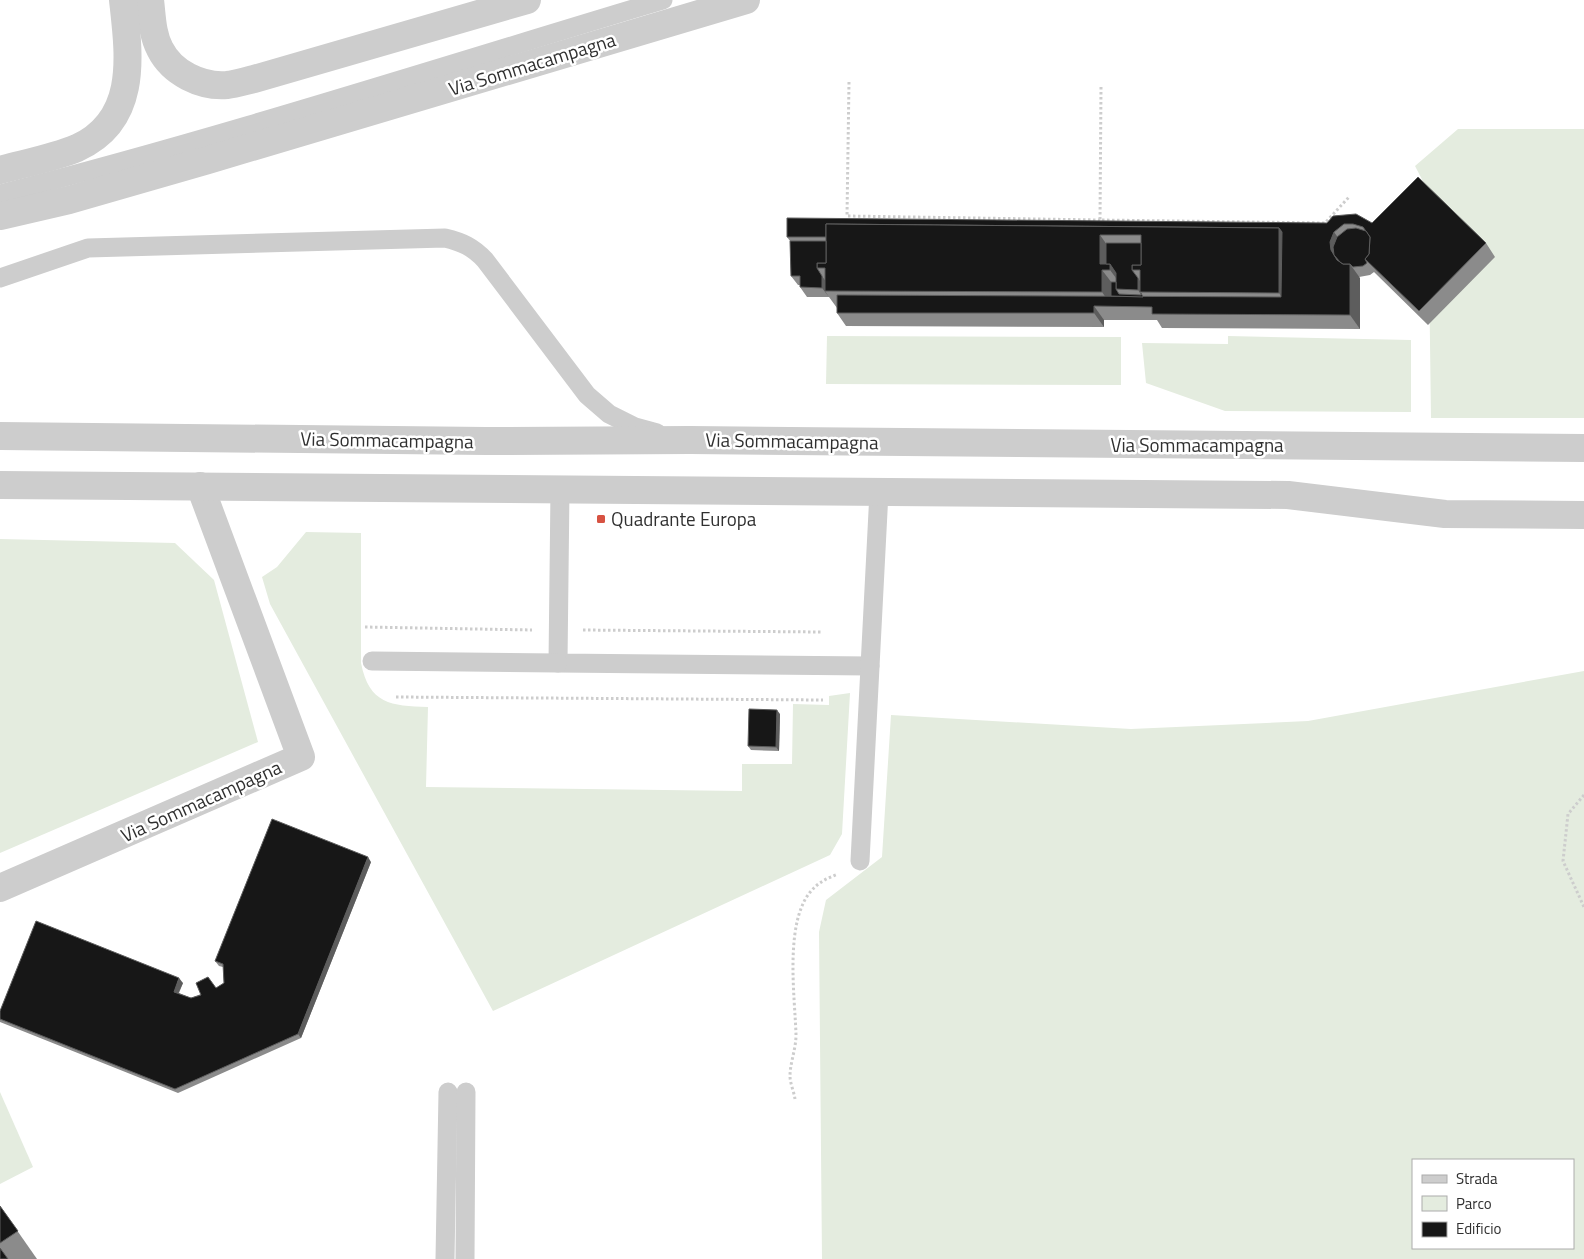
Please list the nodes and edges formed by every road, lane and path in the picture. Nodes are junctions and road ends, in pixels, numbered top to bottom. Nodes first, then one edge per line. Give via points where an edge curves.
1 (123, 0) edge
2 (150, 0) edge
3 (527, 0) edge
4 (663, 0) edge
5 (746, 0) edge
6 (849, 82) dead end
7 (1101, 87) dead end
8 (0, 170) edge
9 (0, 194) edge
10 (1349, 197) dead end
11 (0, 216) edge
12 (1100, 220) junction
13 (0, 278) edge
14 (0, 436) edge
15 (690, 440) junction
16 (1584, 448) edge
17 (0, 485) edge
18 (200, 486) junction
19 (560, 489) junction
20 (879, 492) junction
21 (1584, 515) edge
22 (365, 628) dead end
23 (536, 630) dead end
24 (578, 630) dead end
25 (822, 632) dead end
26 (372, 661) dead end
27 (558, 663) junction
28 (870, 666) junction
29 (396, 697) dead end
30 (823, 700) dead end
31 (1584, 795) edge
32 (860, 861) joint
33 (0, 888) edge
34 (1584, 907) edge
35 (796, 1099) dead end
36 (445, 1259) edge
37 (465, 1259) edge

1 - 8 street via 129,64 121,105 111,123 78,147
2 - 3 street via 154,33 170,64 204,83 226,85
4 - 9 lane, Via Sommacampagna via 224,132
5 - 11 street, Via Sommacampagna via 199,163
6 - 12 path via 847,216
7 - 12 path
10 - 12 path via 1325,223
13 - 15 lane via 88,248 445,238 475,249 587,395 609,414 635,427
14 - 15 street, Via Sommacampagna
15 - 16 street, Via Sommacampagna
17 - 18 street
18 - 19 street
18 - 33 street, Via Sommacampagna via 301,757
19 - 20 street
19 - 27 lane
20 - 21 street via 1288,495 1445,514
20 - 28 lane
22 - 23 path
24 - 25 path
26 - 27 lane
27 - 28 lane
28 - 32 lane
29 - 30 path
31 - 34 path via 1568,814 1562,861
32 - 35 path via 813,888 803,904 794,930 796,1036 790,1077
36 - 37 lane via 457,1092

